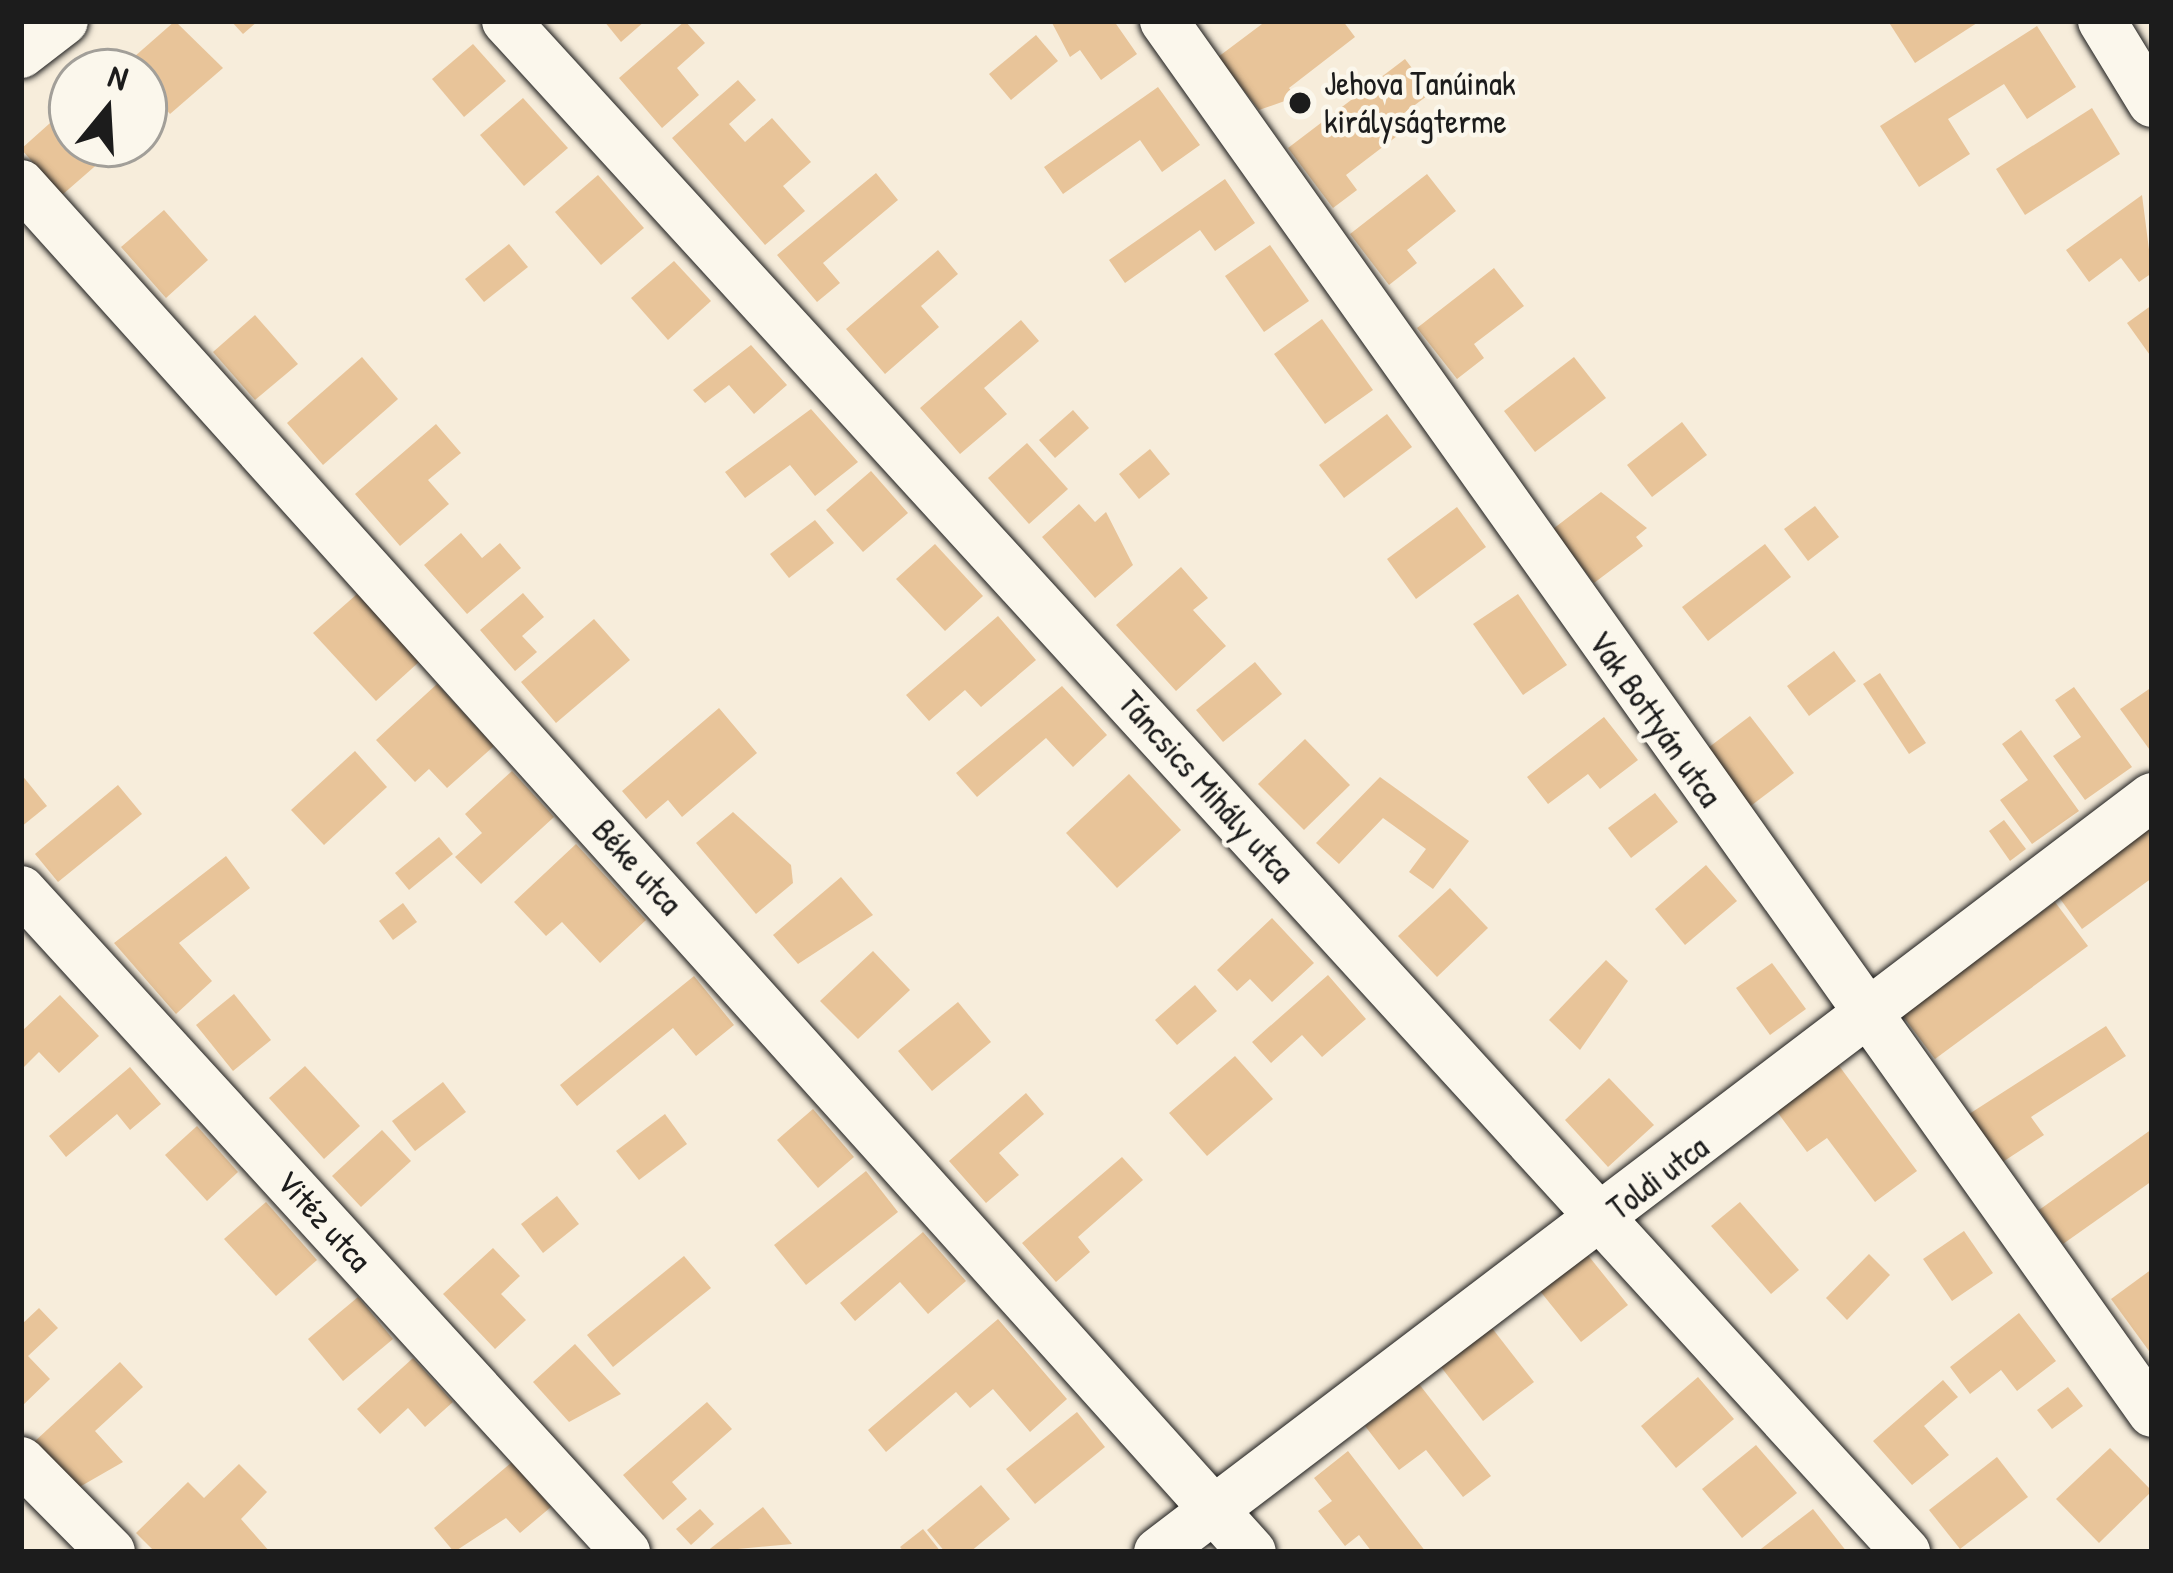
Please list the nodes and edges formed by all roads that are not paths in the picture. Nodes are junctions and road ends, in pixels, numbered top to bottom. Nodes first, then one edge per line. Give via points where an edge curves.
1 (64, 21) edge
2 (506, 21) edge
3 (1163, 21) edge
4 (2102, 21) edge
5 (21, 54) edge
6 (2152, 103) edge
7 (21, 184) edge
8 (2152, 797) edge
9 (21, 890) edge
10 (1867, 1021) junction
11 (1602, 1220) junction
12 (2152, 1413) edge
13 (21, 1461) edge
14 (1215, 1508) junction
15 (112, 1552) edge
16 (626, 1552) edge
17 (1158, 1552) edge
18 (1252, 1552) edge
19 (1906, 1552) edge

1 - 5 street
2 - 11 street, Táncsics Mihály utca
3 - 10 street, Vak Bottyán utca
4 - 6 street
7 - 14 street, Béke utca
8 - 10 street, Toldi utca
9 - 16 street, Vitéz utca
10 - 11 street, Toldi utca
10 - 12 street, Vak Bottyán utca
11 - 14 street, Toldi utca
11 - 19 street, Táncsics Mihály utca
13 - 15 street
14 - 17 street, Toldi utca
14 - 18 street, Béke utca

